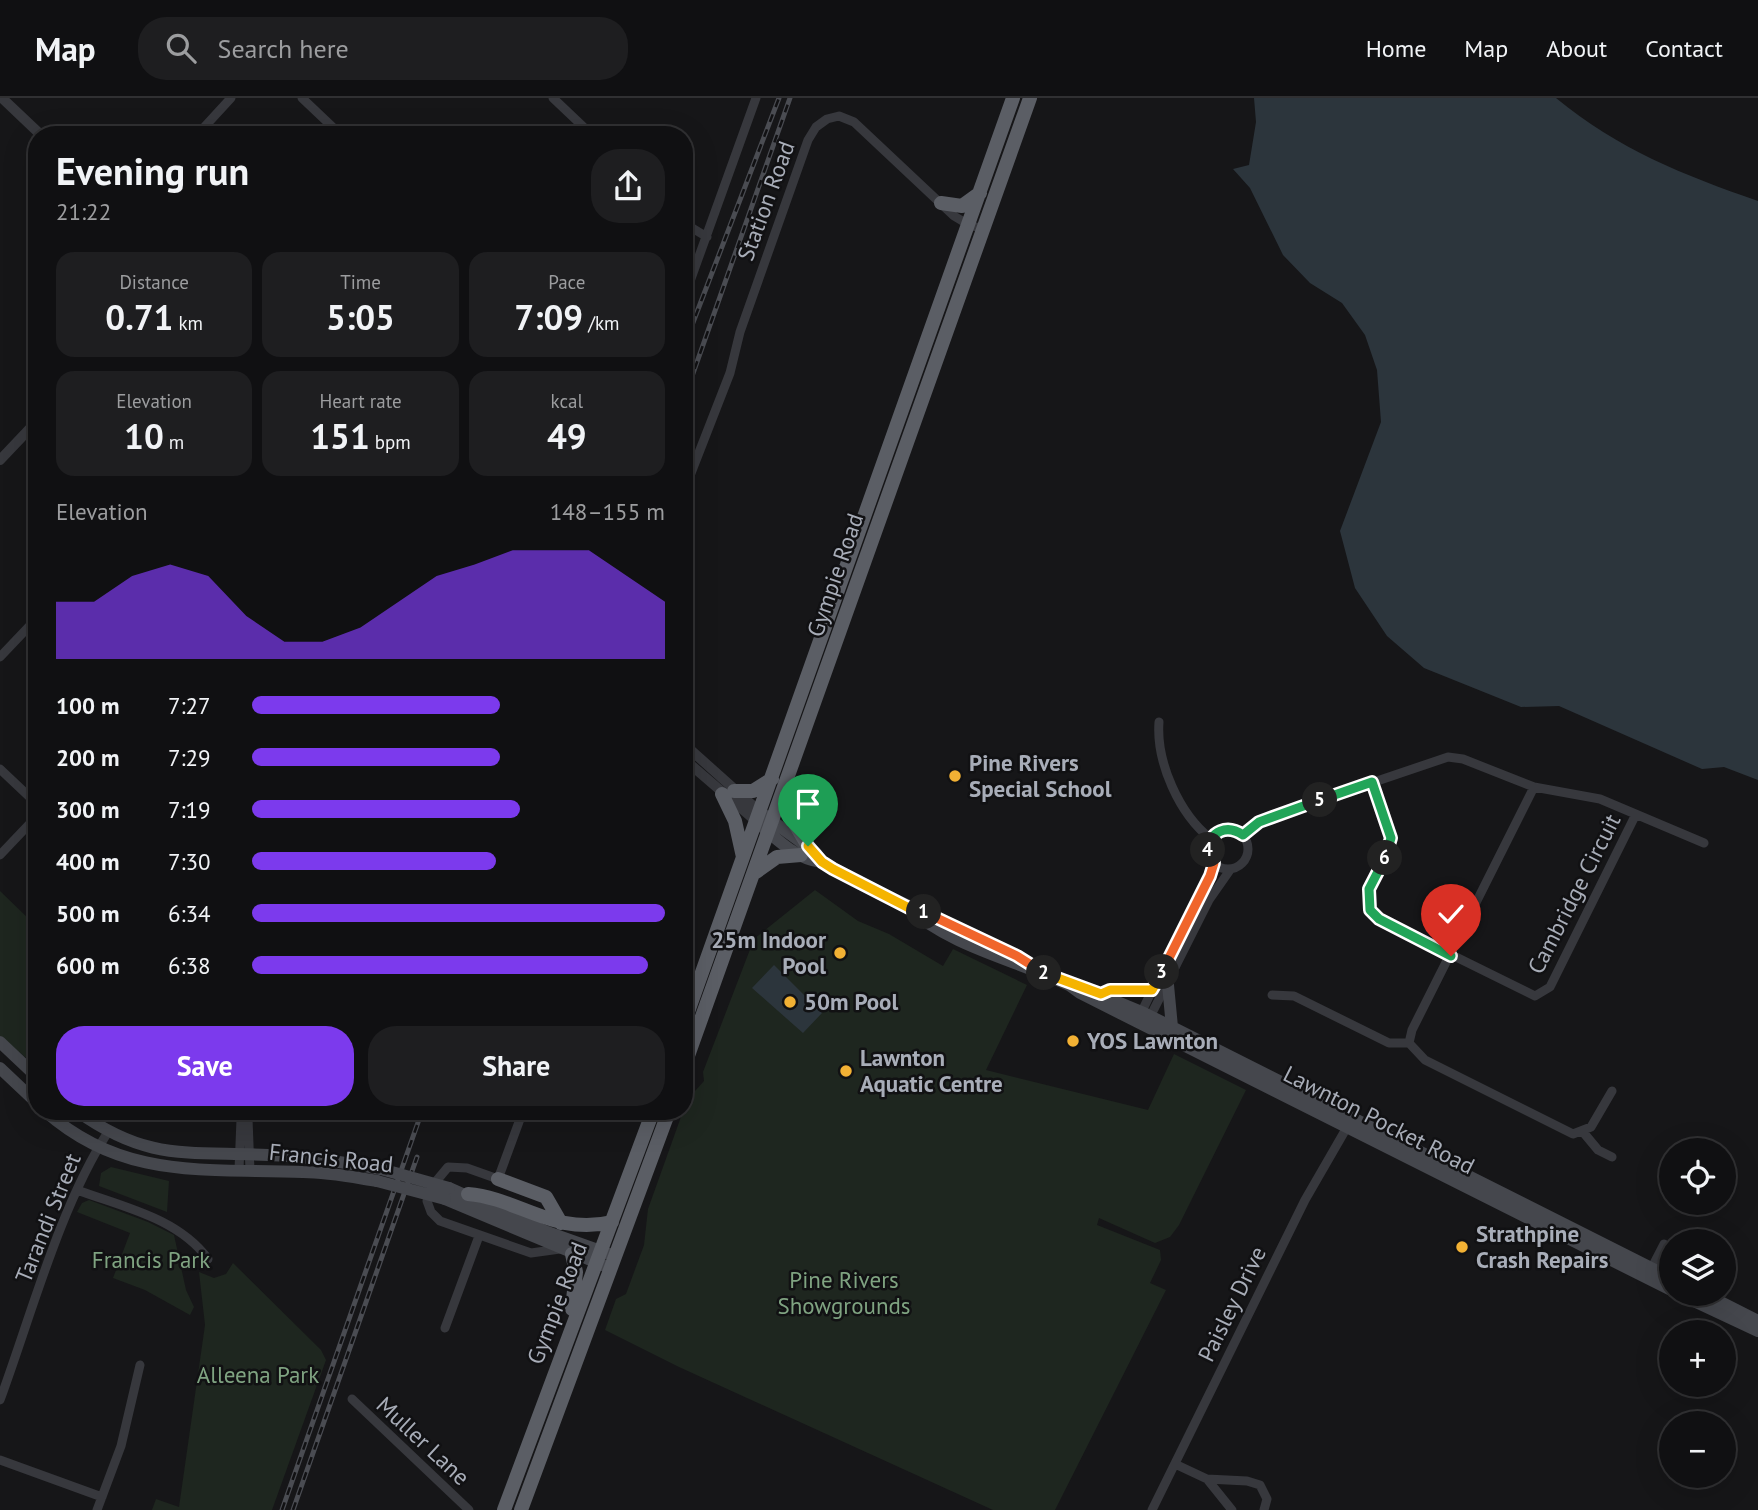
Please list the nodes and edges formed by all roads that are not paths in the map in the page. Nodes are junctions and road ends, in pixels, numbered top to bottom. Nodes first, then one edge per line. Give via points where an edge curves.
1 (2, 98) edge
2 (232, 98) edge
3 (302, 98) edge
4 (553, 98) edge
5 (757, 98) edge
6 (1012, 98) edge
7 (1030, 98) edge
8 (32, 126) edge
9 (206, 126) edge
10 (332, 126) edge
11 (583, 126) edge
12 (981, 193) junction
13 (941, 203) junction
14 (969, 225) junction
15 (693, 228) edge
16 (984, 229) junction
17 (707, 237) junction
18 (693, 274) edge
19 (28, 430) edge
20 (0, 460) edge
21 (693, 468) edge
22 (28, 627) edge
23 (0, 657) edge
24 (1159, 722) dead end
25 (693, 754) edge
26 (693, 766) edge
27 (0, 769) edge
28 (780, 781) junction
29 (1372, 782) junction
30 (1534, 786) junction
31 (728, 792) junction
32 (28, 795) edge
33 (1636, 814) junction
34 (758, 817) junction
35 (28, 825) edge
36 (771, 828) junction
37 (1243, 835) junction
38 (1211, 839) junction
39 (1704, 843) dead end
40 (804, 851) junction
41 (0, 855) edge
42 (744, 859) junction
43 (1214, 863) junction
44 (1230, 870) junction
45 (756, 872) junction
46 (1451, 956) junction
47 (1069, 985) junction
48 (1168, 985) junction
49 (1152, 990) junction
50 (1101, 994) junction
51 (1272, 995) dead end
52 (693, 998) edge
53 (1145, 1020) junction
54 (1172, 1027) junction
55 (0, 1042) edge
56 (1409, 1043) junction
57 (693, 1044) edge
58 (0, 1068) edge
59 (28, 1068) edge
60 (1612, 1091) dead end
61 (28, 1094) edge
62 (58, 1120) edge
63 (90, 1120) edge
64 (240, 1120) edge
65 (520, 1120) edge
66 (650, 1120) edge
67 (666, 1120) edge
68 (1350, 1123) junction
69 (108, 1132) junction
70 (1583, 1132) junction
71 (97, 1148) junction
72 (245, 1155) junction
73 (1612, 1157) dead end
74 (245, 1171) junction
75 (379, 1175) junction
76 (498, 1179) junction
77 (77, 1190) junction
78 (447, 1193) junction
79 (468, 1194) junction
80 (612, 1222) junction
81 (561, 1223) junction
82 (479, 1236) junction
83 (566, 1251) junction
84 (1659, 1254) edge
85 (599, 1257) junction
86 (208, 1259) dead end
87 (614, 1262) junction
88 (1650, 1273) junction
89 (1659, 1275) edge
90 (1659, 1280) edge
91 (1705, 1306) edge
92 (1729, 1306) edge
93 (1758, 1321) edge
94 (445, 1328) dead end
95 (571, 1331) junction
96 (1758, 1331) edge
97 (140, 1365) dead end
98 (352, 1399) dead end
99 (0, 1400) edge
100 (0, 1460) edge
101 (1175, 1464) junction
102 (1207, 1479) junction
103 (102, 1497) junction
104 (97, 1510) edge
105 (468, 1510) edge
106 (503, 1510) edge
107 (521, 1510) edge
108 (1152, 1510) edge
109 (1232, 1510) edge
110 (1264, 1510) edge

1 - 8 street
2 - 9 street
3 - 10 street
4 - 11 street
5 - 17 street
6 - 12 highway, Gympie Road
7 - 16 highway, Gympie Road
12 - 13 highway via 962,206
12 - 14 highway, Gympie Road
13 - 14 street, Station Road
13 - 21 street, Station Road via 854,122 839,116 816,127 777,220 730,373
14 - 16 street, Station Road
14 - 28 highway, Gympie Road
15 - 17 street
16 - 28 highway, Gympie Road
17 - 18 street
19 - 20 street
22 - 23 street
24 - 38 street via 1160,750 1184,808
25 - 31 street
26 - 31 street
27 - 32 street
28 - 31 highway via 753,791
28 - 34 highway, Gympie Road
28 - 36 highway, Gympie Road
28 - 40 highway
29 - 30 street via 1448,757
29 - 37 street via 1268,818
29 - 46 street, Cambridge Circuit via 1391,844 1369,889 1370,910
30 - 33 street via 1600,799
30 - 46 street
31 - 34 street
31 - 42 highway
33 - 39 street
33 - 46 street, Cambridge Circuit via 1545,992 1528,995
34 - 36 main road, Lawnton Pocket Road
34 - 42 highway, Gympie Road
35 - 41 street
36 - 40 main road, Lawnton Pocket Road
36 - 45 highway, Gympie Road
37 - 38 street via 1228,829
37 - 44 street via 1249,847 1246,859
38 - 43 street via 1208,849
40 - 45 highway via 777,857
40 - 47 main road, Lawnton Pocket Road via 969,943
42 - 52 highway, Gympie Road
43 - 44 street
43 - 49 street
44 - 48 street via 1209,900
45 - 57 highway, Gympie Road
46 - 56 street
47 - 50 main road, Lawnton Pocket Road
47 - 53 main road, Lawnton Pocket Road
48 - 53 street
48 - 54 main road
49 - 50 main road
49 - 53 street
50 - 53 main road, Lawnton Pocket Road
51 - 56 street via 1294,996 1389,1043
53 - 54 main road, Lawnton Pocket Road
53 - 68 main road, Lawnton Pocket Road
54 - 68 main road, Lawnton Pocket Road
55 - 59 main road
56 - 70 street via 1418,1056 1448,1072 1566,1132
58 - 61 main road
60 - 70 street via 1594,1123
62 - 71 main road, Francis Road
63 - 69 main road, Francis Road
64 - 72 street
65 - 76 street
66 - 80 highway, Gympie Road
67 - 87 highway, Gympie Road
68 - 88 main road, Lawnton Pocket Road
68 - 101 street, Paisley Drive via 1306,1200
69 - 71 street, Tarandi Street
69 - 72 main road, Francis Road via 152,1150
70 - 73 street via 1598,1150
71 - 74 main road, Francis Road via 151,1165
71 - 77 street, Tarandi Street
72 - 74 street
72 - 75 main road, Francis Road via 316,1158
74 - 75 main road, Francis Road
75 - 78 main road, Francis Road, bridge
76 - 81 highway via 546,1196
76 - 82 street via 448,1167 427,1201 435,1217
77 - 86 street via 162,1221 184,1234
77 - 99 street, Tarandi Street
78 - 79 main road, Francis Road
78 - 83 main road, Francis Road
79 - 81 highway
79 - 85 main road, Francis Road
80 - 81 highway
80 - 85 highway, Gympie Road
82 - 83 street via 531,1253
82 - 94 street
83 - 85 main road, Francis Road
83 - 95 highway via 576,1285 568,1320
84 - 88 street
85 - 87 main road, Francis Road
85 - 95 highway, Gympie Road
87 - 107 highway, Gympie Road
88 - 89 main road, Lawnton Pocket Road
88 - 90 main road, Lawnton Pocket Road
91 - 96 main road
92 - 93 main road
95 - 106 highway, Gympie Road
97 - 103 street via 121,1446
98 - 105 street, Muller Lane
100 - 103 street
101 - 102 street
101 - 108 street, Paisley Drive
102 - 109 street
102 - 110 street via 1260,1485 1267,1493
103 - 104 street

